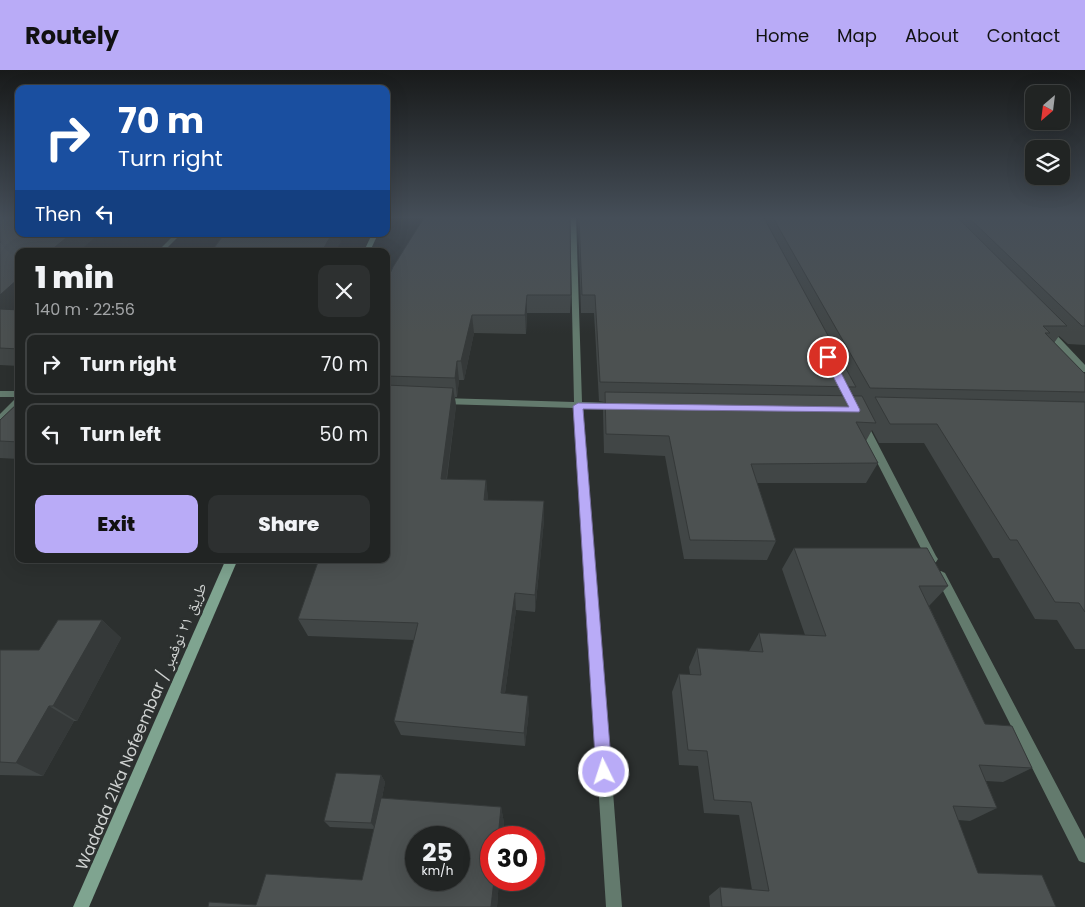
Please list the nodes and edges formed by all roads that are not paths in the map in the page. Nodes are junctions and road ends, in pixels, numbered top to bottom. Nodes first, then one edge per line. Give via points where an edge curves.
1 (574, 255) edge
2 (1038, 321) edge
3 (1085, 370) edge
4 (0, 394) edge
5 (15, 394) edge
6 (434, 400) edge
7 (15, 404) edge
8 (578, 406) junction
9 (628, 406) edge
10 (0, 419) edge
11 (860, 419) edge
12 (230, 563) edge
13 (1085, 856) edge
14 (82, 907) edge
15 (614, 907) edge

1 - 8 street
2 - 3 street
4 - 5 street
6 - 8 street
7 - 10 street
8 - 9 street
8 - 15 street
11 - 13 street
12 - 14 street, Wadada 21ka Nofeembar / طريق ٢١ نوفمبر

